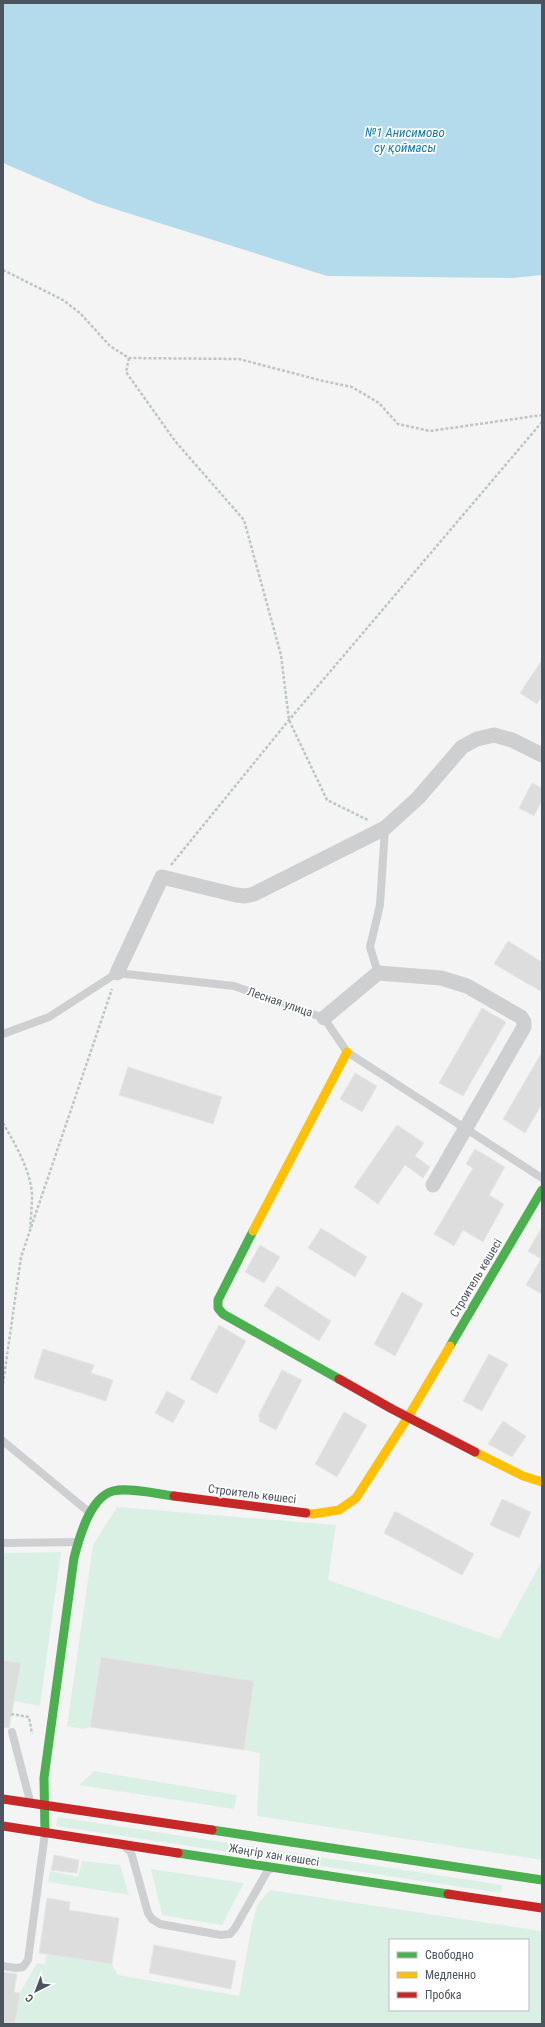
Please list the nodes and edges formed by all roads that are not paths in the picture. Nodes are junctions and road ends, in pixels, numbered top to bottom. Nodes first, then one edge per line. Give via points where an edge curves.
1 (542, 755) edge
2 (385, 828) junction
3 (118, 973) junction
4 (378, 973) junction
5 (324, 1018) junction
6 (3, 1034) edge
7 (347, 1052) junction
8 (466, 1129) junction
9 (542, 1178) edge
10 (433, 1185) dead end
11 (542, 1190) edge
12 (408, 1417) junction
13 (3, 1441) edge
14 (542, 1482) edge
15 (90, 1513) junction
16 (3, 1542) edge
17 (78, 1542) junction
18 (12, 1732) dead end
19 (3, 1799) edge
20 (31, 1804) junction
21 (46, 1807) junction
22 (3, 1826) edge
23 (45, 1833) junction
24 (121, 1844) junction
25 (276, 1867) junction
26 (542, 1880) edge
27 (542, 1908) edge
28 (3, 1966) edge

1 - 2 street via 512,740 494,735 477,739 462,748 418,798
2 - 3 street via 254,894 245,896 162,877
2 - 4 lane via 380,905 370,947
3 - 5 lane, Лесная улица via 234,986
3 - 6 lane via 49,1016
4 - 5 street
4 - 8 street via 441,978 467,986 521,1017 524,1022 524,1027
5 - 7 lane, Лесная улица
7 - 8 lane, Лесная улица
7 - 12 street via 234,1267 218,1300 218,1308 223,1314
8 - 9 lane, Лесная улица
8 - 10 street
11 - 12 street, Строитель көшесі
12 - 14 street via 523,1476
12 - 15 street, Строитель көшесі via 356,1498 339,1510 313,1514 125,1490 112,1491 103,1497
13 - 15 lane
15 - 17 street, Строитель көшесі via 82,1527
16 - 17 lane
17 - 21 street, Строитель көшесі via 44,1778
18 - 20 lane
19 - 20 street, Жәңгір хан көшесі
20 - 21 street, Жәңгір хан көшесі
21 - 23 street, Строитель көшесі
21 - 26 street, Жәңгір хан көшесі
22 - 23 street, Жәңгір хан көшесі
23 - 24 street, Жәңгір хан көшесі
23 - 28 lane via 28,1960 23,1966 16,1968
24 - 25 street, Жәңгір хан көшесі
24 - 25 lane via 131,1852 148,1913 152,1919 160,1924 221,1935 230,1934 235,1928 268,1870
25 - 27 street, Жәңгір хан көшесі

